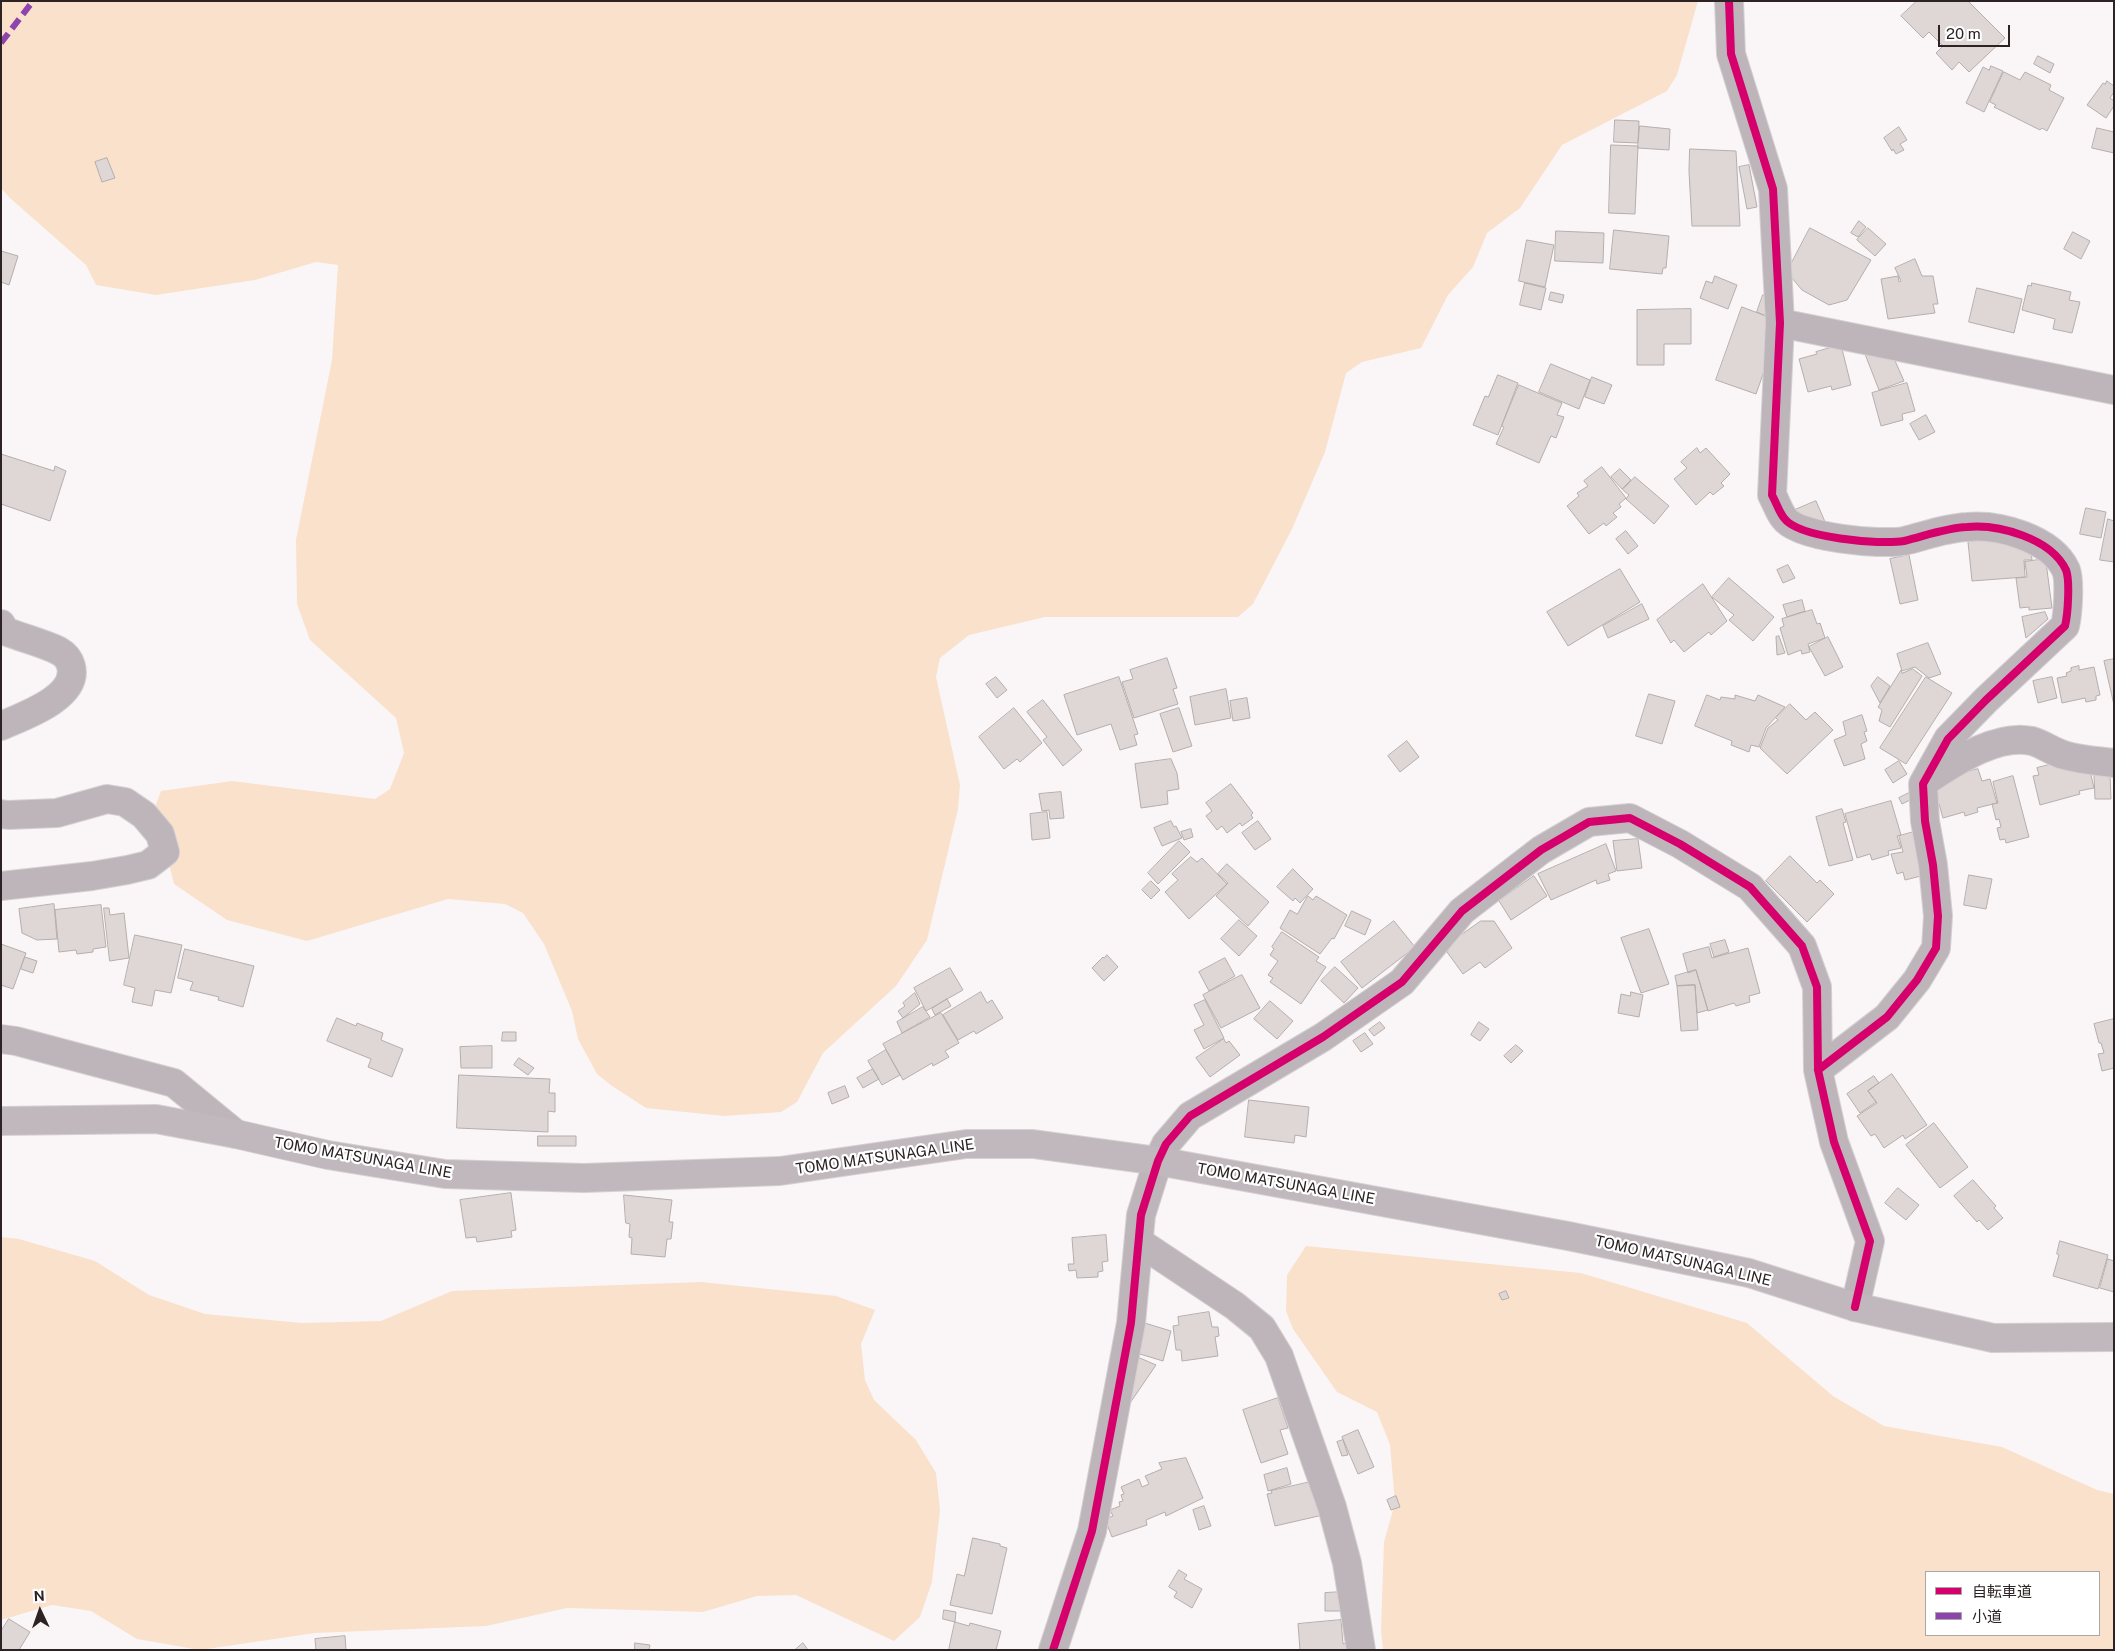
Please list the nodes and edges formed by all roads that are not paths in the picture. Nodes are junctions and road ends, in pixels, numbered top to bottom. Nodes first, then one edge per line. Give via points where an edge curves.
1 (1729, 1) edge
2 (1780, 323) junction
3 (2114, 390) edge
4 (1, 624) edge
5 (1, 726) edge
6 (2114, 763) edge
7 (1923, 784) junction
8 (1, 814) edge
9 (1, 886) edge
10 (1, 1039) edge
11 (1818, 1070) junction
12 (1, 1121) edge
13 (236, 1134) junction
14 (1158, 1161) junction
15 (1138, 1242) junction
16 (1855, 1307) junction
17 (2114, 1337) edge
18 (1053, 1650) edge
19 (1361, 1650) edge

1 - 2 street via 1731,54 1773,189
2 - 3 street
2 - 7 street via 1772,494 1784,519 1804,531 1852,541 1902,541 1936,531 1991,526 2016,532 2051,550 2066,570 2068,611 2065,626 1948,739
4 - 5 street via 5,631 60,652 69,659 72,672 71,682 46,706
6 - 7 street via 2064,755 2032,741 2012,741 1965,756
7 - 11 street via 1938,916 1936,948 1917,980 1887,1017
8 - 9 street via 57,813 108,799 125,802 144,814 160,834 165,852 148,865 127,870
10 - 13 street via 174,1083
11 - 14 street via 1817,987 1802,946 1750,887 1630,818 1590,822 1541,850 1462,911 1402,982 1323,1036 1190,1116 1166,1144
11 - 16 street via 1834,1142 1870,1241
12 - 13 main road, TOMO MATSUNAGA LINE via 156,1119
13 - 14 main road, TOMO MATSUNAGA LINE via 328,1155 445,1174 584,1178 780,1171 966,1144 1033,1144
14 - 15 street via 1142,1215
14 - 16 main road, TOMO MATSUNAGA LINE via 1558,1234 1749,1273
15 - 18 street via 1131,1323 1092,1531
15 - 19 street via 1235,1306 1262,1328 1279,1356 1332,1507 1347,1563
16 - 17 main road, TOMO MATSUNAGA LINE via 1993,1338

